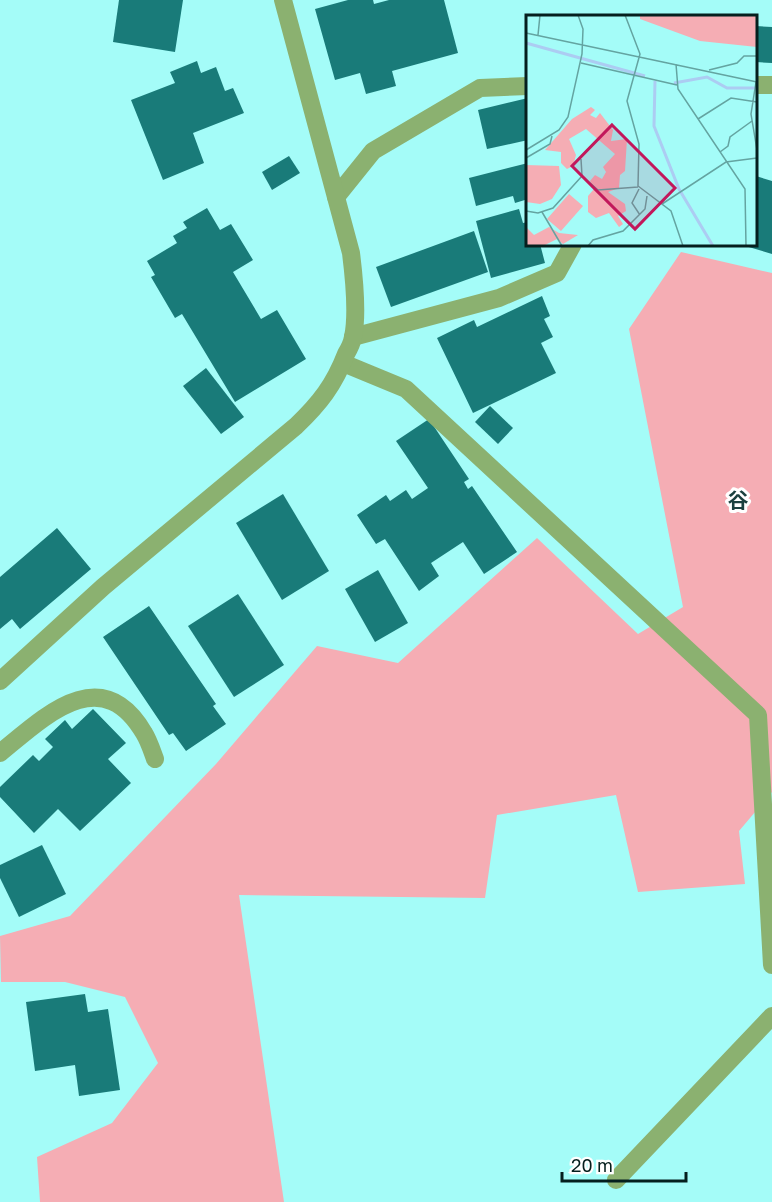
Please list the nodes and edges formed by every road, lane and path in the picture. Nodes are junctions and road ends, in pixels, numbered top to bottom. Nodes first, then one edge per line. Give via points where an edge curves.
1 (283, 0) edge
2 (526, 86) edge
3 (336, 197) junction
4 (572, 246) edge
5 (353, 337) junction
6 (343, 363) junction
7 (0, 681) edge
8 (0, 753) edge
9 (155, 759) dead end
10 (772, 965) edge
11 (772, 1016) edge
12 (616, 1180) dead end

1 - 3 street
2 - 3 street via 480,88 373,151
3 - 5 street via 351,253 355,290
4 - 5 street via 557,273 499,298
5 - 6 street
6 - 7 street via 320,403 296,426 103,587
6 - 10 street via 406,389 758,715
8 - 9 street via 59,707 98,698 110,699 126,711 144,733
11 - 12 street

